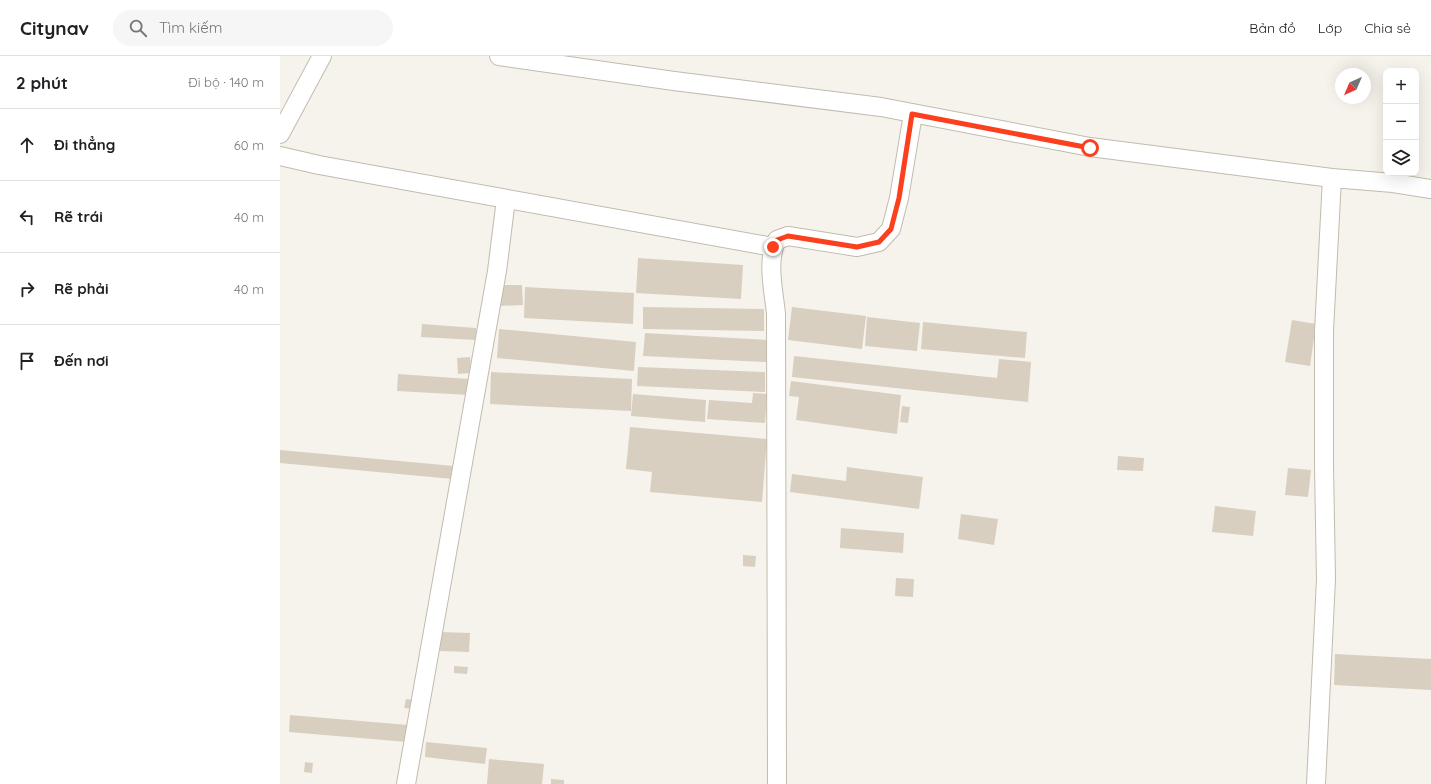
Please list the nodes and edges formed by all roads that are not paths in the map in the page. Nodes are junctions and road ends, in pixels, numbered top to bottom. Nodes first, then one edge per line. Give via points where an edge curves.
1 (322, 56) edge
2 (498, 56) edge
3 (912, 114) junction
4 (280, 134) edge
5 (280, 156) edge
6 (1332, 178) junction
7 (1431, 189) edge
8 (506, 199) junction
9 (773, 247) junction
10 (406, 784) edge
11 (777, 784) edge
12 (1316, 784) edge

1 - 4 street
2 - 3 street
3 - 6 street via 1090,148
3 - 9 street via 899,198 891,229 879,242 857,247 788,236 777,240
5 - 8 street
6 - 7 street
6 - 12 street via 1324,331 1326,579
8 - 9 street
8 - 10 street via 497,271
9 - 11 street via 776,314

